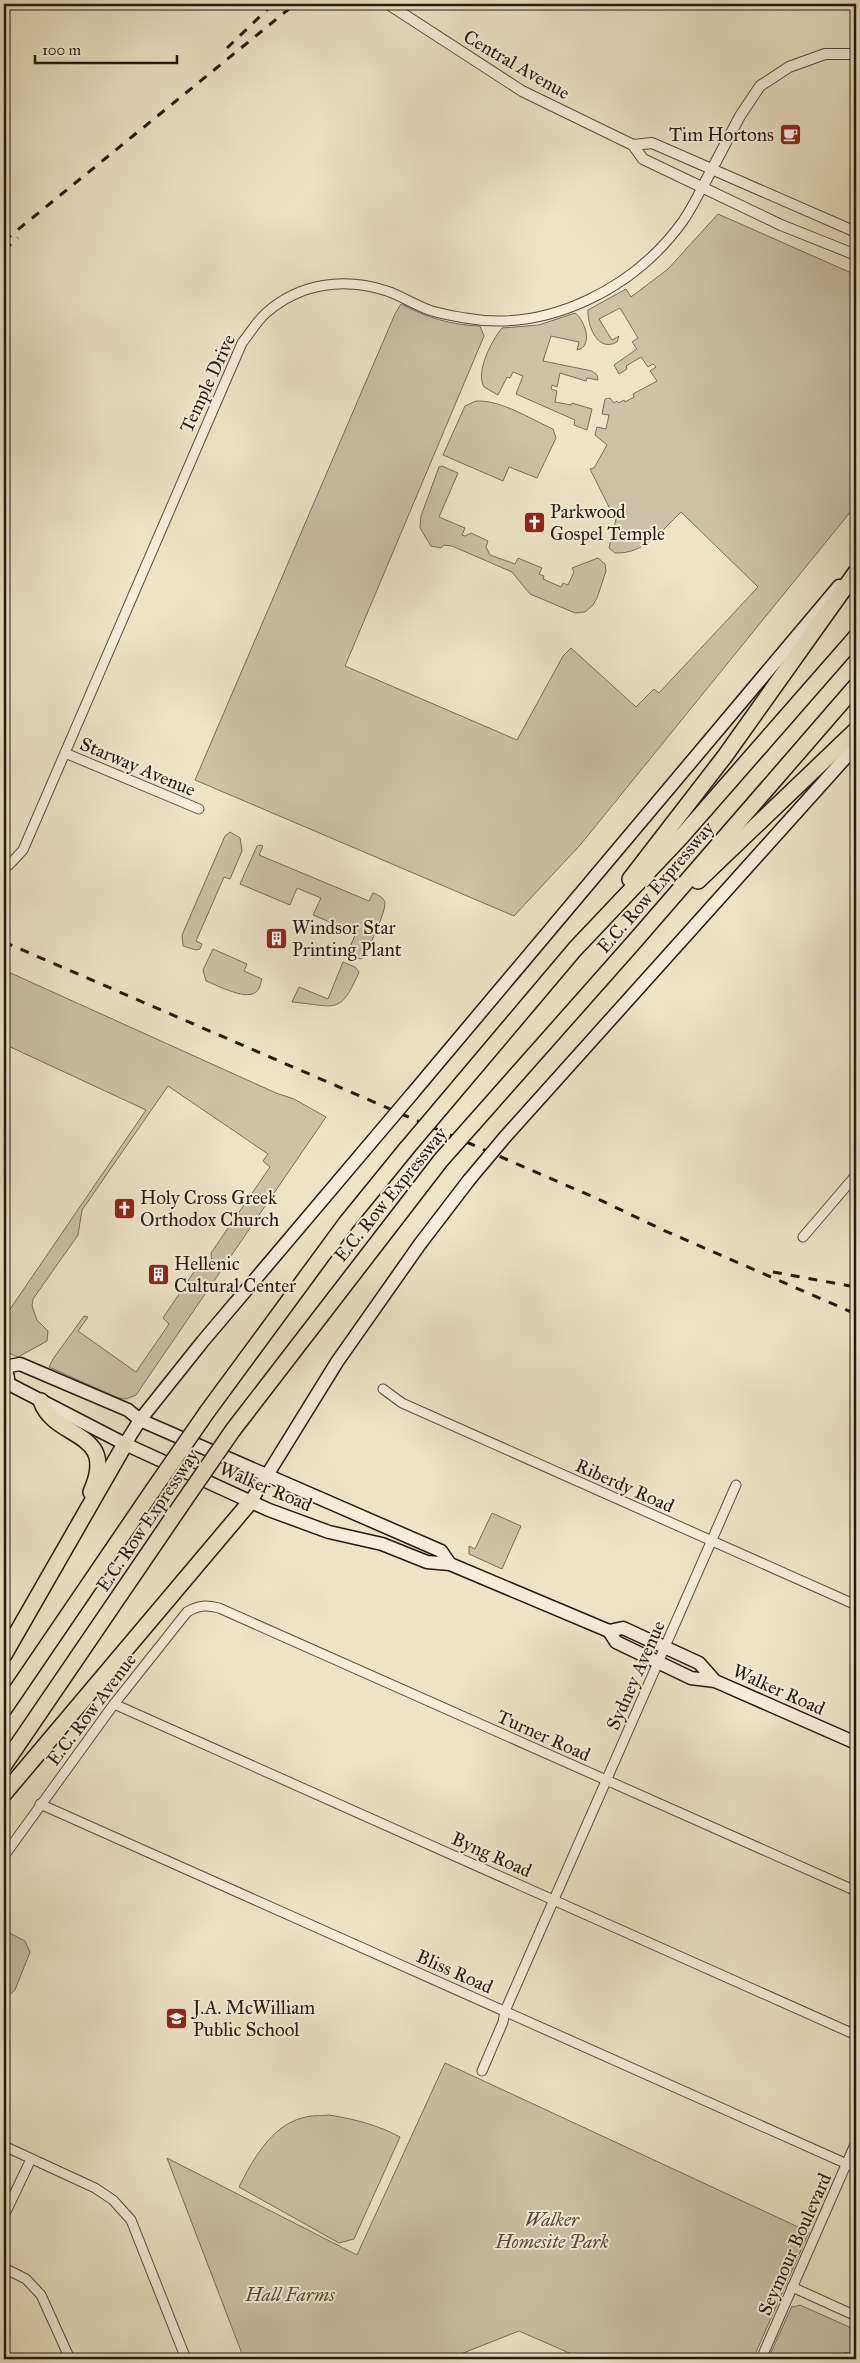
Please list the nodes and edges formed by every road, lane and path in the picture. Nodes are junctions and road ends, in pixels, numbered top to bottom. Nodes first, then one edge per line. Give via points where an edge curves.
1 (388, 4) edge
2 (856, 54) edge
3 (633, 145) junction
4 (711, 168) junction
5 (702, 188) junction
6 (856, 232) edge
7 (856, 255) edge
8 (856, 565) edge
9 (856, 572) edge
10 (856, 637) edge
11 (856, 686) edge
12 (856, 730) edge
13 (856, 746) edge
14 (65, 753) junction
15 (199, 809) dead end
16 (9, 865) dead end
17 (634, 942) junction
18 (575, 949) junction
19 (856, 1176) edge
20 (803, 1237) dead end
21 (5, 1368) edge
22 (383, 1389) dead end
23 (41, 1401) junction
24 (140, 1420) junction
25 (125, 1444) junction
26 (268, 1474) junction
27 (736, 1485) dead end
28 (251, 1501) junction
29 (71, 1540) junction
30 (712, 1541) junction
31 (450, 1564) junction
32 (856, 1605) edge
33 (219, 1608) joint
34 (609, 1630) junction
35 (664, 1647) junction
36 (4, 1655) edge
37 (658, 1662) junction
38 (715, 1681) junction
39 (114, 1704) junction
40 (4, 1709) edge
41 (856, 1743) edge
42 (4, 1765) edge
43 (606, 1780) junction
44 (4, 1794) edge
45 (40, 1804) junction
46 (4, 1856) edge
47 (856, 1891) edge
48 (553, 1900) junction
49 (505, 2011) junction
50 (856, 2035) edge
51 (482, 2071) dead end
52 (856, 2142) edge
53 (4, 2146) edge
54 (31, 2159) junction
55 (847, 2164) junction
56 (856, 2168) edge
57 (4, 2216) edge
58 (4, 2268) edge
59 (792, 2287) junction
60 (856, 2316) edge
61 (70, 2359) edge
62 (186, 2359) edge
63 (760, 2359) edge

1 - 3 street, Central Avenue via 522,91
2 - 4 street, Temple Drive via 825,54 790,67 760,86
3 - 4 street, Central Avenue via 652,142
3 - 5 street, Central Avenue via 643,159
4 - 5 street, Temple Drive
4 - 6 street, Central Avenue
5 - 7 street, Central Avenue
5 - 14 street, Temple Drive via 684,221 634,272 606,291 557,312 526,319 467,319 431,311 388,291 357,283 320,285 290,296 265,314 242,343
8 - 24 main road, bridge
9 - 18 highway via 725,756
10 - 18 highway, E.C. Row Expressway via 682,836
11 - 17 highway, E.C. Row Expressway
12 - 17 highway
13 - 26 main road, bridge via 470,1180 420,1244 337,1362
14 - 15 street, Starway Avenue
14 - 16 street, Temple Drive via 23,850
17 - 42 highway, E.C. Row Expressway, bridge via 441,1160 233,1430
18 - 40 highway, E.C. Row Expressway, bridge via 346,1223 207,1412
19 - 20 street
21 - 23 main road, Walker Road via 9,1384
21 - 24 main road, Walker Road via 20,1364 128,1410
22 - 30 street, Riberdy Road via 402,1403
23 - 25 main road, Walker Road
23 - 29 highway via 45,1412 87,1441 99,1459 96,1481
24 - 25 main road
24 - 26 main road, Walker Road
25 - 28 main road, Walker Road
25 - 29 highway
26 - 28 main road
26 - 31 main road, Walker Road via 441,1551
27 - 30 street, Sydney Avenue
28 - 31 main road, Walker Road via 329,1532 382,1544 427,1562
28 - 44 highway
29 - 36 highway
30 - 32 street, Riberdy Road
30 - 35 street, Sydney Avenue
31 - 34 main road, Walker Road
33 - 39 street, E.C. Row Avenue via 196,1606 187,1612
33 - 43 street, Turner Road
34 - 35 main road, Walker Road via 623,1628
34 - 37 main road, Walker Road via 616,1642
35 - 37 street, Sydney Avenue
35 - 38 main road, Walker Road via 699,1663
37 - 38 main road, Walker Road via 691,1678
37 - 43 street, Sydney Avenue
38 - 41 main road, Walker Road
39 - 45 street, E.C. Row Avenue
39 - 48 street, Byng Road
43 - 47 street, Turner Road
43 - 48 street, Sydney Avenue
45 - 46 street, E.C. Row Avenue
45 - 49 street, Bliss Road
48 - 49 street, Sydney Avenue
48 - 50 street, Byng Road
49 - 51 street, Sydney Avenue
49 - 55 street, Bliss Road
52 - 55 street, Seymour Boulevard
53 - 54 street
54 - 57 street
54 - 62 street via 94,2188 113,2200 131,2220
55 - 56 street, Bliss Road
55 - 59 street, Seymour Boulevard
58 - 61 street via 26,2278 41,2295
59 - 60 street
59 - 63 street, Seymour Boulevard

